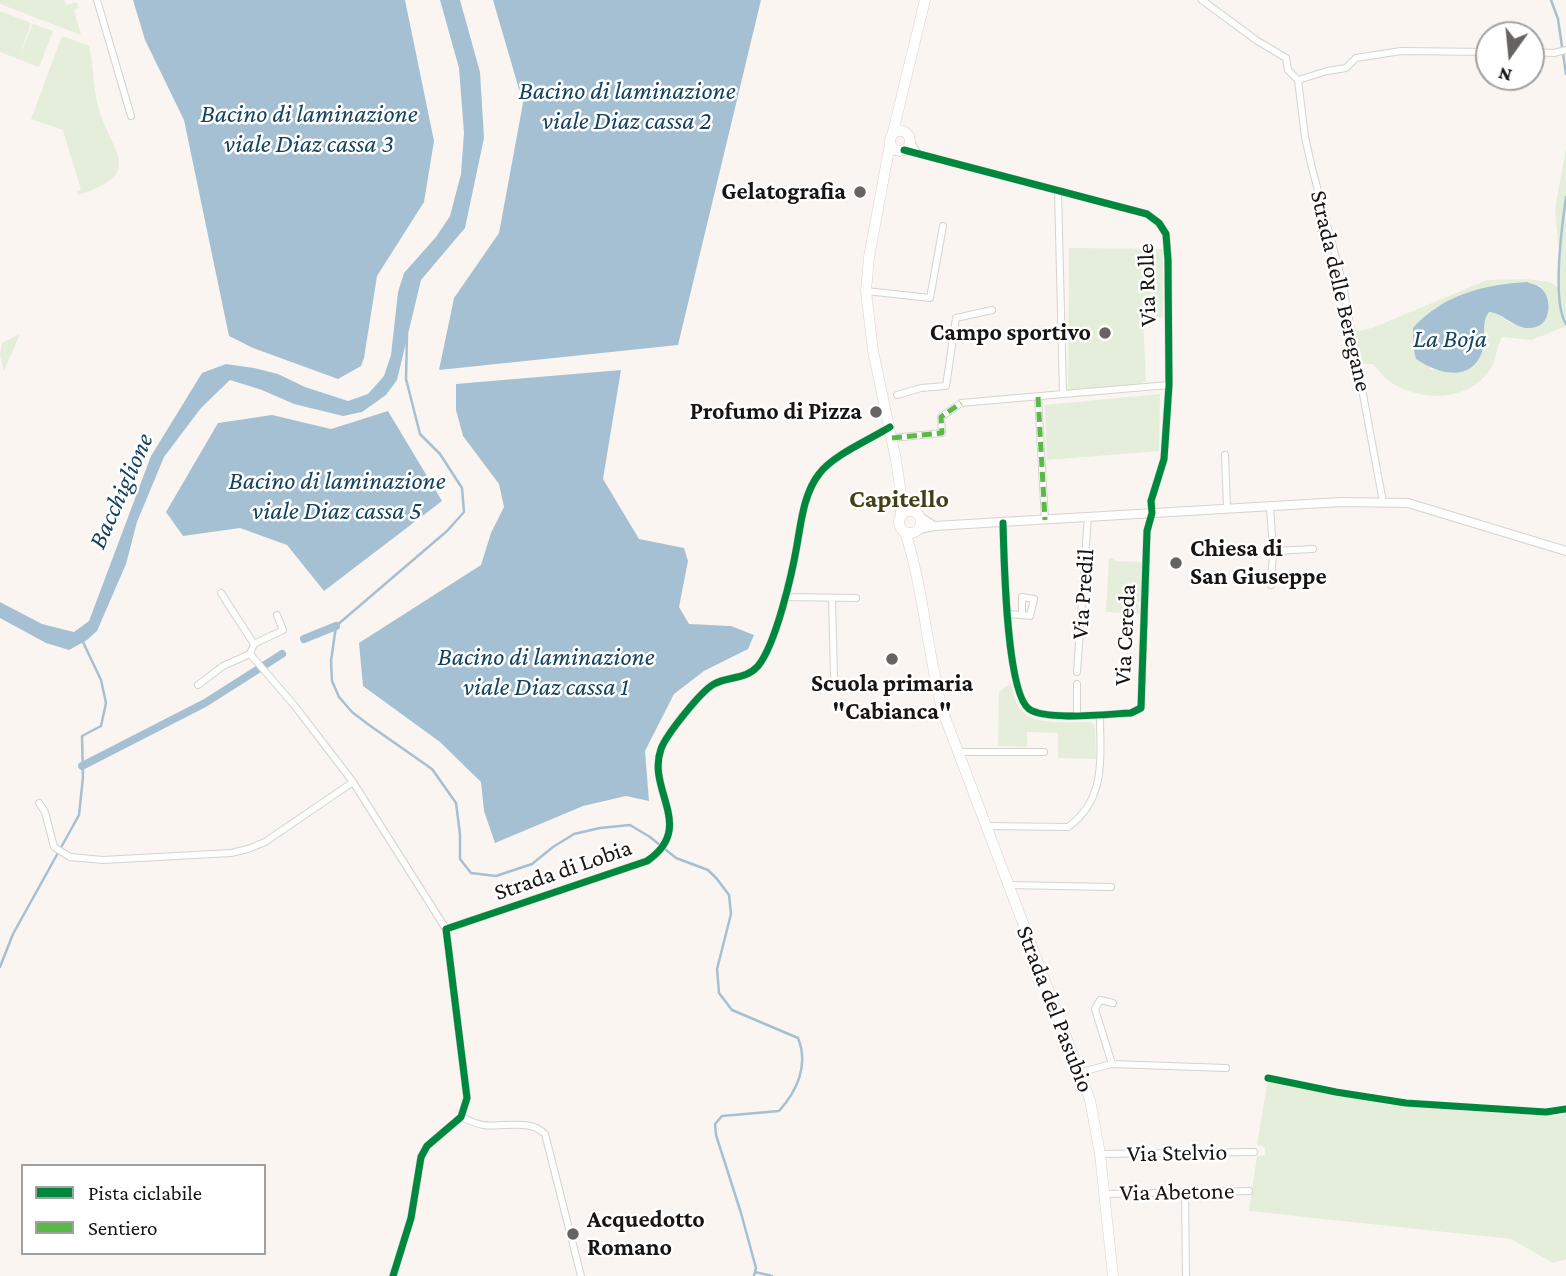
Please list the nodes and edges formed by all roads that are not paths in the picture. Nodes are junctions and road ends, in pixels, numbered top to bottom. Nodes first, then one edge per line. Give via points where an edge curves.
1 (97, 0) edge
2 (925, 0) edge
3 (1202, 0) edge
4 (1563, 51) edge
5 (1475, 52) edge
6 (1545, 52) edge
7 (1298, 80) junction
8 (896, 114) junction
9 (131, 116) dead end
10 (908, 137) junction
11 (891, 140) junction
12 (902, 151) junction
13 (919, 154) junction
14 (886, 165) junction
15 (1058, 191) junction
16 (943, 226) dead end
17 (866, 291) junction
18 (992, 310) dead end
19 (1169, 385) junction
20 (1063, 394) junction
21 (890, 396) junction
22 (1038, 397) junction
23 (891, 433) junction
24 (1225, 455) dead end
25 (896, 460) junction
26 (1383, 502) junction
27 (1270, 507) junction
28 (1227, 508) junction
29 (1152, 513) junction
30 (918, 515) junction
31 (1088, 516) junction
32 (901, 517) junction
33 (1045, 520) junction
34 (1003, 523) junction
35 (934, 526) junction
36 (918, 531) junction
37 (905, 532) junction
38 (1313, 549) dead end
39 (1273, 551) junction
40 (1566, 551) edge
41 (1270, 585) dead end
42 (918, 586) junction
43 (221, 593) dead end
44 (785, 597) junction
45 (832, 598) junction
46 (856, 598) dead end
47 (1007, 614) junction
48 (277, 615) dead end
49 (1022, 615) dead end
50 (254, 644) junction
51 (250, 654) junction
52 (1077, 672) dead end
53 (834, 676) dead end
54 (1077, 684) dead end
55 (198, 685) dead end
56 (1077, 715) junction
57 (1100, 715) junction
58 (957, 752) junction
59 (1044, 752) dead end
60 (353, 782) junction
61 (39, 803) dead end
62 (985, 826) junction
63 (1009, 885) junction
64 (1111, 887) dead end
65 (446, 929) junction
66 (1114, 1003) dead end
67 (1112, 1064) junction
68 (1226, 1068) dead end
69 (1081, 1072) junction
70 (461, 1117) junction
71 (1254, 1152) dead end
72 (1100, 1154) junction
73 (1249, 1191) dead end
74 (1185, 1192) junction
75 (1105, 1194) junction
76 (393, 1276) edge
77 (581, 1276) edge
78 (1113, 1276) edge
79 (1186, 1276) edge

1 - 9 street
2 - 8 main road
3 - 7 street, Strada delle Beregane via 1286,58 1288,70
4 - 6 street
5 - 7 street via 1371,55 1356,58 1346,68
7 - 26 street, Strada delle Beregane via 1305,138 1348,307
8 - 10 main road
8 - 11 main road
10 - 11 main road via 899,132
10 - 12 main road via 908,146
10 - 13 street
11 - 12 main road via 893,148
11 - 14 main road
12 - 13 street, Via Rolle
12 - 14 main road
13 - 15 street, Via Rolle
14 - 17 main road
15 - 19 street, Via Rolle via 1147,214 1163,227 1168,260
15 - 20 street
16 - 17 street via 930,298
17 - 21 main road via 868,321
18 - 21 street via 956,318 946,386
19 - 20 street
19 - 29 street, Via Rolle via 1167,437
20 - 22 street
21 - 23 main road
22 - 23 street via 961,403 941,417 942,433
22 - 33 street
23 - 25 main road
23 - 44 street, Strada di Lobia via 818,474 806,500
24 - 28 street
25 - 30 main road
25 - 32 main road
26 - 27 street
26 - 40 street via 1408,503
27 - 28 street
27 - 39 street
28 - 29 street
29 - 31 street
29 - 57 street, Via Cereda via 1147,531 1141,708
30 - 32 main road via 907,512
30 - 35 street
30 - 36 main road
31 - 33 street
31 - 52 street, Via Predil
32 - 37 main road via 899,525
33 - 34 street
34 - 35 street
34 - 47 street, Via Cereda
35 - 36 street
36 - 37 main road
36 - 42 main road, Strada del Pasubio
37 - 42 main road, Strada del Pasubio
38 - 39 street
39 - 41 street
42 - 58 main road, Strada del Pasubio via 935,682
43 - 50 street
44 - 45 street
44 - 65 street, Strada di Lobia via 766,653 756,668 715,683 660,750 658,765 669,808 668,842 662,849 648,862
45 - 46 street
45 - 53 street
47 - 49 street
47 - 56 street, Via Cereda via 1022,702 1037,712
48 - 50 street via 284,630
50 - 51 street
51 - 55 street via 223,666
51 - 60 street
54 - 56 street
56 - 57 street, Via Cereda
57 - 62 street via 1100,770 1095,794 1079,819 1068,827
58 - 59 street
58 - 62 main road, Strada del Pasubio
60 - 61 street via 265,842 231,853 103,860 70,857 54,847
60 - 65 street
62 - 63 main road, Strada del Pasubio
63 - 64 street
63 - 69 main road, Strada del Pasubio
65 - 70 street via 467,1097
66 - 67 street via 1100,1000 1096,1009
67 - 68 street
67 - 69 street
69 - 72 main road, Strada del Pasubio
70 - 76 street via 427,1146 421,1157 411,1217
70 - 77 street via 485,1126 530,1125 545,1134
71 - 72 street, Via Stelvio
72 - 75 main road, Strada del Pasubio
73 - 74 street, Via Abetone
74 - 75 street, Via Abetone
74 - 79 street
75 - 78 main road, Strada del Pasubio

